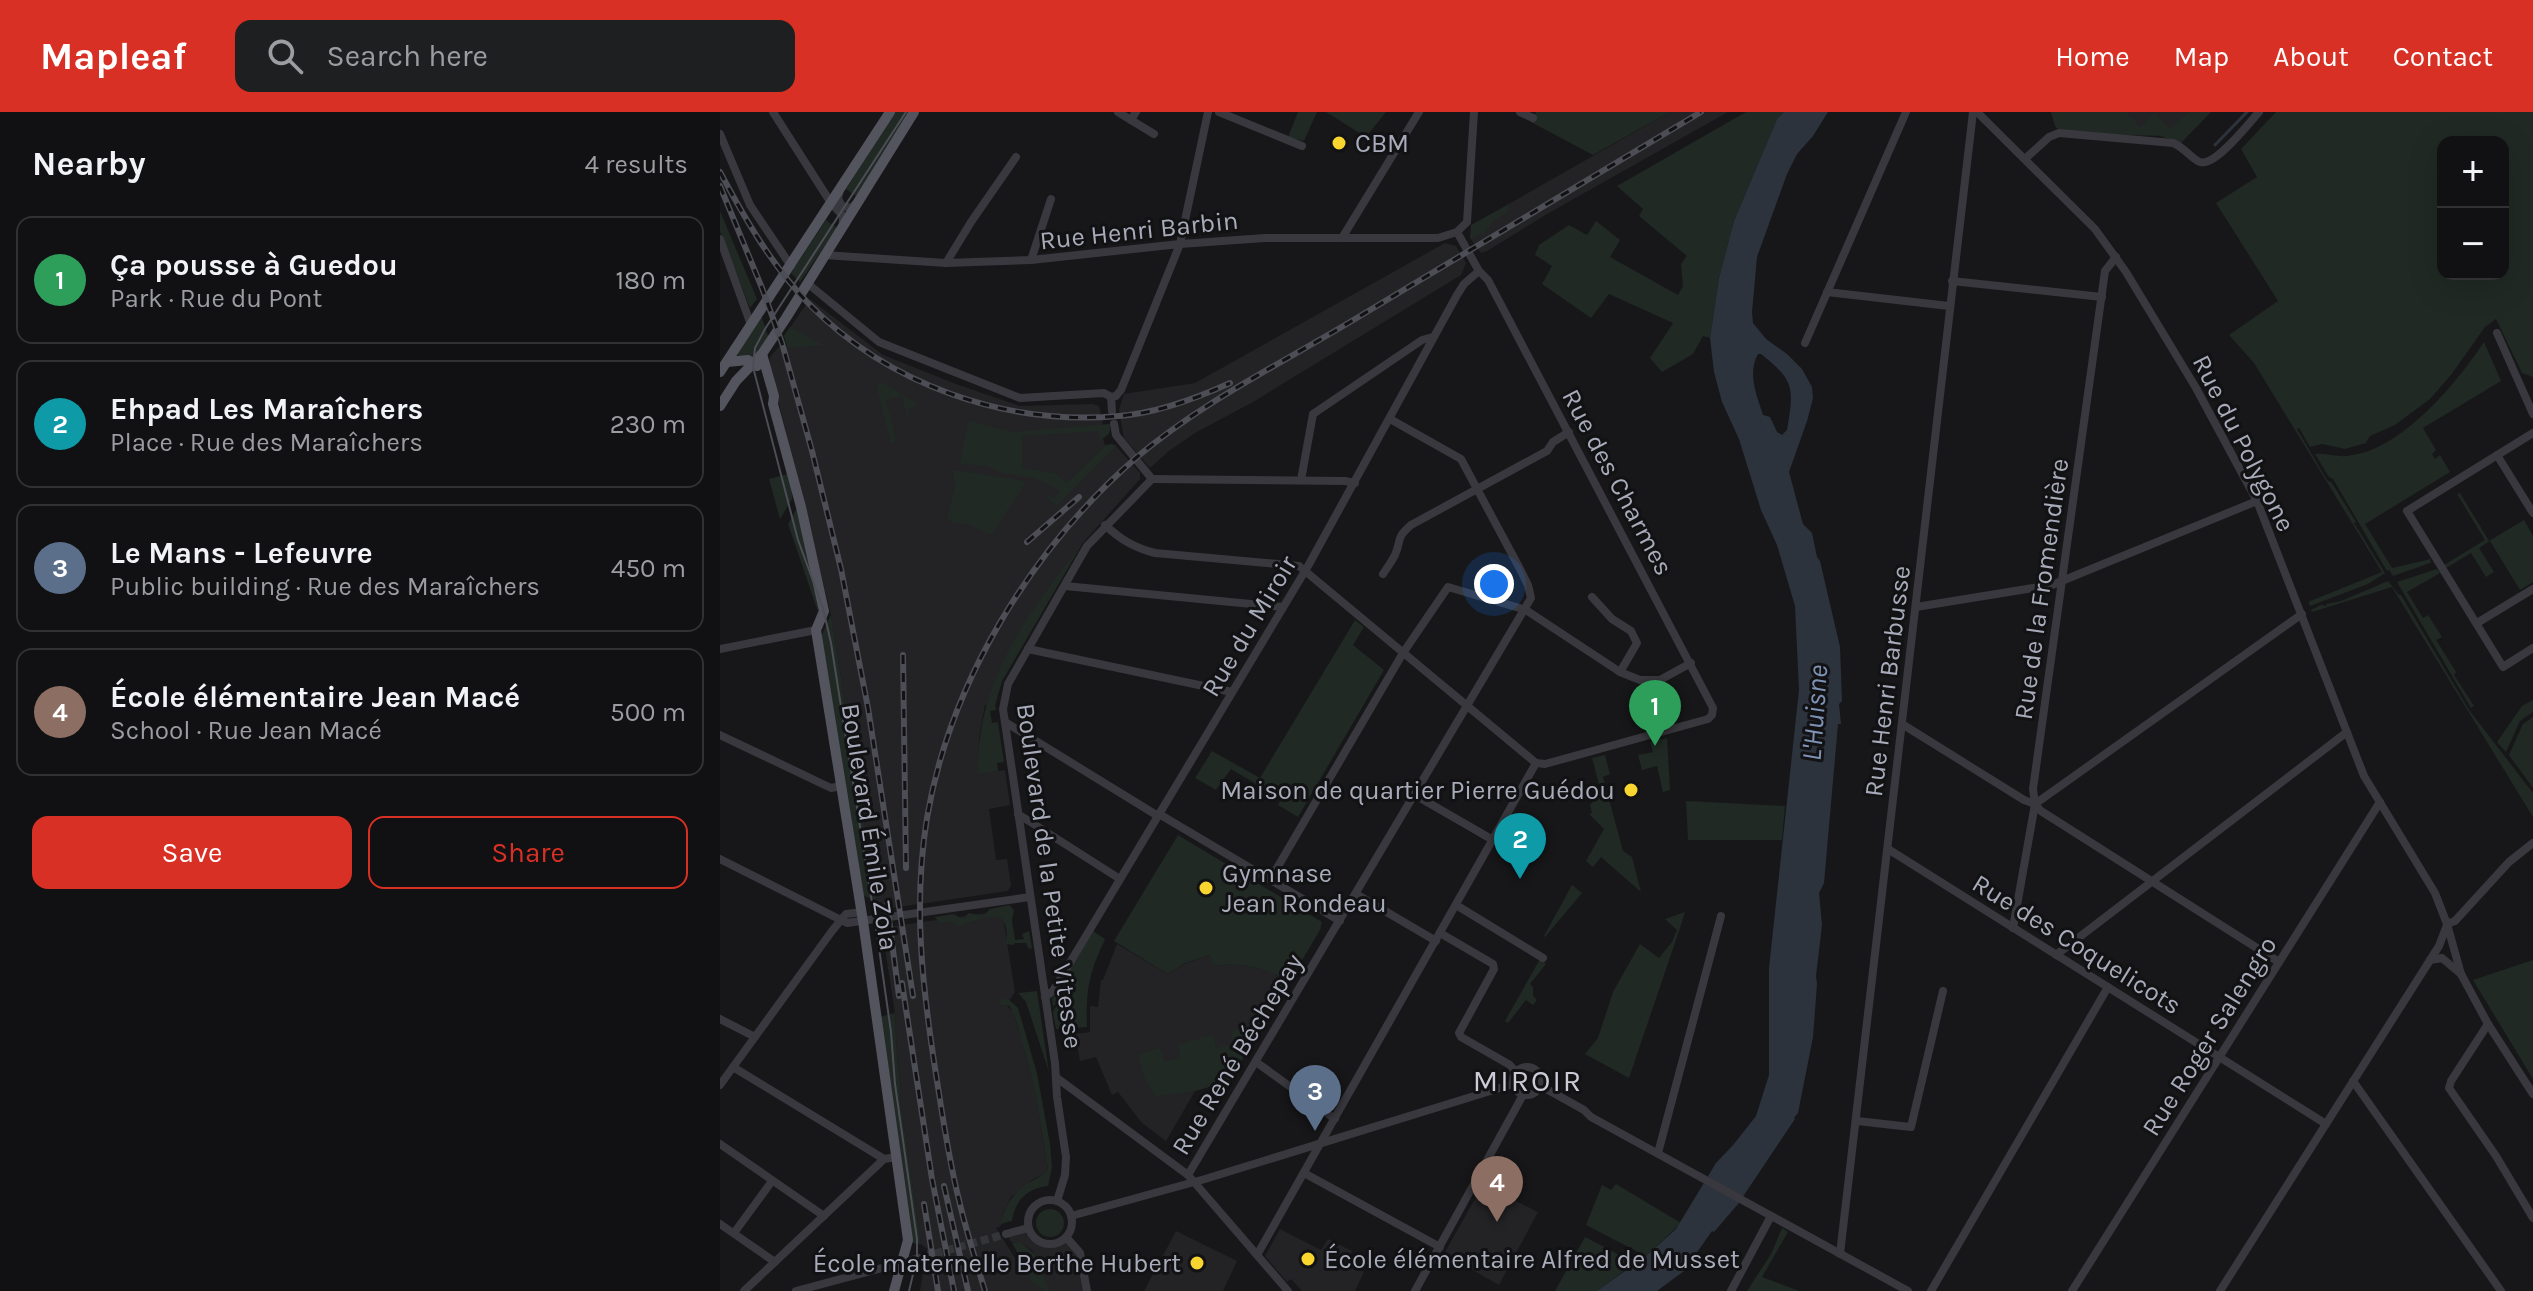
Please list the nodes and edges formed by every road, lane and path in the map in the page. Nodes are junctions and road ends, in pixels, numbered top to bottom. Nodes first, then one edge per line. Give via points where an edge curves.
1 (773, 112) edge
2 (890, 112) edge
3 (914, 112) edge
4 (1118, 112) edge
5 (1208, 112) edge
6 (1219, 112) edge
7 (1419, 112) edge
8 (1474, 112) edge
9 (1520, 112) edge
10 (1906, 112) edge
11 (1975, 112) edge
12 (2259, 112) edge
13 (1133, 116) edge
14 (1533, 118) dead end
15 (720, 134) edge
16 (1154, 134) dead end
17 (1302, 146) dead end
18 (1016, 157) dead end
19 (2025, 159) junction
20 (840, 189) junction
21 (1051, 199) dead end
22 (831, 203) junction
23 (856, 204) junction
24 (843, 225) junction
25 (1457, 232) junction
26 (1342, 238) junction
27 (720, 239) edge
28 (1180, 244) junction
29 (824, 255) junction
30 (2116, 257) junction
31 (1031, 260) junction
32 (946, 263) junction
33 (791, 266) junction
34 (1479, 271) junction
35 (1952, 281) junction
36 (807, 283) junction
37 (1827, 292) junction
38 (2102, 297) junction
39 (1949, 306) junction
40 (751, 325) junction
41 (2497, 333) dead end
42 (1434, 337) junction
43 (1805, 343) dead end
44 (762, 354) junction
45 (754, 363) junction
46 (723, 367) edge
47 (1111, 397) junction
48 (773, 404) junction
49 (720, 406) edge
50 (1112, 411) dead end
51 (2533, 414) edge
52 (1390, 419) junction
53 (1114, 424) dead end
54 (1569, 432) junction
55 (2533, 433) edge
56 (2497, 455) junction
57 (1152, 479) junction
58 (1301, 480) junction
59 (1355, 483) junction
60 (1476, 488) junction
61 (2257, 501) junction
62 (2533, 513) edge
63 (1105, 525) junction
64 (1304, 572) junction
65 (1383, 574) dead end
66 (2062, 581) junction
67 (1065, 586) junction
68 (2533, 589) edge
69 (1592, 597) dead end
70 (1283, 607) junction
71 (1916, 607) junction
72 (1526, 610) junction
73 (2302, 614) junction
74 (2477, 623) junction
75 (816, 630) junction
76 (2533, 648) edge
77 (720, 649) edge
78 (1028, 649) junction
79 (1403, 653) junction
80 (1691, 663) junction
81 (1620, 672) junction
82 (1232, 692) junction
83 (1468, 707) junction
84 (1005, 722) junction
85 (1902, 724) junction
86 (2347, 732) junction
87 (720, 735) edge
88 (1536, 763) junction
89 (841, 786) junction
90 (1415, 795) junction
91 (2380, 802) junction
92 (2035, 804) junction
93 (1018, 814) junction
94 (1158, 815) junction
95 (1493, 840) junction
96 (2533, 843) edge
97 (1888, 849) junction
98 (720, 859) edge
99 (1120, 879) junction
100 (1270, 880) junction
101 (2151, 881) junction
102 (1356, 894) junction
103 (1030, 897) junction
104 (1456, 905) junction
105 (1721, 916) dead end
106 (862, 917) junction
107 (841, 920) junction
108 (1340, 921) junction
109 (2447, 924) junction
110 (2013, 928) junction
111 (1438, 937) junction
112 (2056, 955) junction
113 (1543, 958) dead end
114 (2430, 960) junction
115 (2279, 962) junction
116 (2461, 974) junction
117 (2108, 987) junction
118 (1943, 991) dead end
119 (1045, 997) junction
120 (720, 1019) edge
121 (2488, 1024) junction
122 (755, 1037) junction
123 (2219, 1057) junction
124 (1256, 1062) junction
125 (733, 1067) junction
126 (1513, 1069) junction
127 (1057, 1078) junction
128 (2353, 1081) junction
129 (1513, 1084) junction
130 (720, 1085) edge
131 (1539, 1089) junction
132 (2533, 1094) edge
133 (1521, 1098) junction
134 (1335, 1119) junction
135 (1857, 1121) junction
136 (2326, 1124) junction
137 (720, 1144) edge
138 (1320, 1144) junction
139 (1658, 1153) junction
140 (897, 1157) junction
141 (884, 1159) junction
142 (1304, 1173) junction
143 (1192, 1178) junction
144 (772, 1181) junction
145 (1057, 1201) junction
146 (1769, 1214) junction
147 (824, 1216) junction
148 (1071, 1216) junction
149 (2533, 1218) edge
150 (720, 1224) edge
151 (1028, 1228) junction
152 (734, 1233) junction
153 (1006, 1234) tunnel mouth
154 (1066, 1237) junction
155 (1440, 1247) junction
156 (1840, 1254) junction
157 (1257, 1255) junction
158 (923, 1257) tunnel mouth
159 (775, 1262) junction
160 (903, 1262) junction
161 (1417, 1288) edge
162 (744, 1291) edge
163 (796, 1291) edge
164 (894, 1291) edge
165 (1087, 1291) edge
166 (1288, 1291) edge
167 (1428, 1291) edge
168 (1731, 1291) edge
169 (1908, 1291) edge
170 (1931, 1291) edge
171 (2072, 1291) edge
172 (2220, 1291) edge
173 (2501, 1291) edge

1 - 22 street
2 - 20 main road
3 - 23 main road
4 - 13 street
5 - 28 street
6 - 17 street
7 - 26 street
8 - 25 street via 1468,217
9 - 14 street
10 - 37 street
11 - 19 street, Rue du Polygone
11 - 35 street, Rue Henri Barbusse
12 - 19 street via 2206,162 2173,143 2059,133
13 - 16 street
15 - 33 street via 750,205
18 - 32 street
19 - 30 street, Rue du Polygone
20 - 22 main road
20 - 23 street via 841,205
21 - 31 street
22 - 24 street via 843,216
22 - 33 main road
23 - 24 main road
24 - 29 main road
25 - 26 street, Rue Henri Barbin via 1430,239
25 - 34 street, Rue des Charmes
26 - 28 street, Rue Henri Barbin
27 - 40 street
28 - 31 street, Rue Henri Barbin
28 - 47 street via 1121,390
29 - 32 street, Rue Henri Barbin
29 - 36 main road
30 - 38 street, Rue de la Fromendière via 2105,271
30 - 61 street, Rue du Polygone
31 - 32 street, Rue Henri Barbin
33 - 40 main road
34 - 42 street, Rue du Miroir via 1464,284
34 - 54 street, Rue des Charmes
35 - 38 street
35 - 39 street, Rue Henri Barbusse
36 - 44 main road
36 - 47 street via 879,342 1020,398 1104,393
37 - 39 street
37 - 43 street
38 - 66 street, Rue de la Fromendière
39 - 71 street, Rue Henri Barbusse
40 - 46 main road
41 - 51 street
42 - 52 street, Rue du Miroir
42 - 58 street via 1313,414
44 - 45 main road
44 - 48 main road, Boulevard Émile Zola
45 - 46 main road via 743,360
45 - 48 main road, Boulevard Émile Zola
45 - 49 main road
47 - 50 street
48 - 75 main road, Boulevard Émile Zola via 824,611
52 - 59 street, Rue du Miroir
52 - 60 street via 1461,459
53 - 57 street via 1116,435
54 - 60 street via 1547,451
54 - 80 street, Rue des Charmes
55 - 56 street
56 - 62 street
56 - 74 street via 2407,511
57 - 58 street
57 - 63 street, Boulevard de la Petite Vitesse
58 - 59 street
59 - 64 street, Rue du Miroir
60 - 65 street via 1401,533
60 - 72 street via 1528,585 1531,598
61 - 66 street
61 - 73 street, Rue du Polygone
63 - 64 street via 1126,543 1155,553 1299,566
63 - 67 street, Boulevard de la Petite Vitesse
64 - 70 street, Rue du Miroir
64 - 79 street
66 - 71 street
66 - 92 street, Rue de la Fromendière
67 - 70 street
67 - 78 street, Boulevard de la Petite Vitesse
68 - 74 street
69 - 81 street via 1631,631 1637,643
70 - 82 street, Rue du Miroir
71 - 85 street, Rue Henri Barbusse
72 - 79 street via 1448,587
72 - 81 street
72 - 83 street, Rue René Béchepay
73 - 86 street, Rue du Polygone
73 - 92 street
74 - 76 street via 2503,667
75 - 77 street
75 - 89 main road, Boulevard Émile Zola
78 - 82 street
78 - 84 street, Boulevard de la Petite Vitesse via 1004,696
79 - 83 street
79 - 100 street
80 - 81 street via 1660,680
80 - 88 street, Rue des Charmes via 1713,708 1708,719
82 - 94 street, Rue du Miroir
83 - 88 street
83 - 90 street, Rue René Béchepay
84 - 93 street, Boulevard de la Petite Vitesse
84 - 94 street
85 - 92 street
85 - 97 street, Rue Henri Barbusse
86 - 91 street, Rue du Polygone
86 - 101 street
87 - 89 street via 831,788
88 - 95 street
89 - 106 main road, Boulevard Émile Zola
90 - 95 street
90 - 102 street, Rue René Béchepay
91 - 109 street, Rue du Polygone via 2435,893
91 - 115 street, Rue Roger Salengro
92 - 101 street
92 - 110 street, Rue de la Fromendière
93 - 99 street
93 - 103 street, Boulevard de la Petite Vitesse
94 - 99 street, Rue du Miroir
94 - 100 street
95 - 104 street
96 - 109 street
97 - 110 street, Rue des Coquelicots
97 - 135 street, Rue Henri Barbusse
98 - 107 street
99 - 119 street, Rue du Miroir
100 - 108 street
101 - 112 street
101 - 115 street
102 - 108 street, Rue René Béchepay
102 - 111 street
103 - 106 street
103 - 119 street, Boulevard de la Petite Vitesse
104 - 111 street
104 - 113 street
105 - 139 street
106 - 107 street via 846,914
106 - 140 main road, Boulevard Émile Zola
107 - 122 street
108 - 124 street, Rue René Béchepay
109 - 114 street
109 - 116 street, Rue du Polygone
110 - 112 street, Rue des Coquelicots
111 - 126 street via 1493,964 1459,1033
111 - 134 street
112 - 117 street, Rue des Coquelicots
114 - 116 street via 2442,958
114 - 128 street
115 - 123 street, Rue Roger Salengro
116 - 121 street, Rue du Polygone
117 - 123 street, Rue des Coquelicots
117 - 170 street
118 - 135 street via 1911,1127
119 - 127 street, Boulevard de la Petite Vitesse
120 - 122 street
121 - 132 street, Rue du Polygone
121 - 149 street via 2449,1088
122 - 125 street
123 - 136 street, Rue des Coquelicots
123 - 171 street, Rue Roger Salengro
124 - 134 street
124 - 143 street, Rue René Béchepay
125 - 130 street
125 - 141 street
126 - 129 street
126 - 131 street via 1534,1068 1540,1074
127 - 143 street
127 - 145 street, Boulevard de la Petite Vitesse via 1066,1157
128 - 136 street
128 - 173 street
129 - 133 street
129 - 138 street
131 - 133 street
131 - 139 street
133 - 155 street
134 - 138 street
135 - 156 street, Rue Henri Barbusse
136 - 172 street
137 - 144 street
138 - 142 street
138 - 143 street
139 - 146 street
140 - 141 street
140 - 160 main road, Boulevard Émile Zola via 908,1240
141 - 147 street
142 - 155 street
142 - 157 street
143 - 148 street
143 - 157 street
144 - 147 street
144 - 152 street
145 - 148 street
145 - 151 street via 1034,1207
146 - 156 street
146 - 168 street
147 - 159 street
148 - 154 street
150 - 152 street
151 - 153 street
151 - 154 street via 1046,1244
152 - 159 street
154 - 165 street via 1080,1253
155 - 161 street
156 - 169 street
157 - 166 street
158 - 160 street
159 - 162 street
160 - 163 street
160 - 164 main road, Boulevard Émile Zola
161 - 167 street

